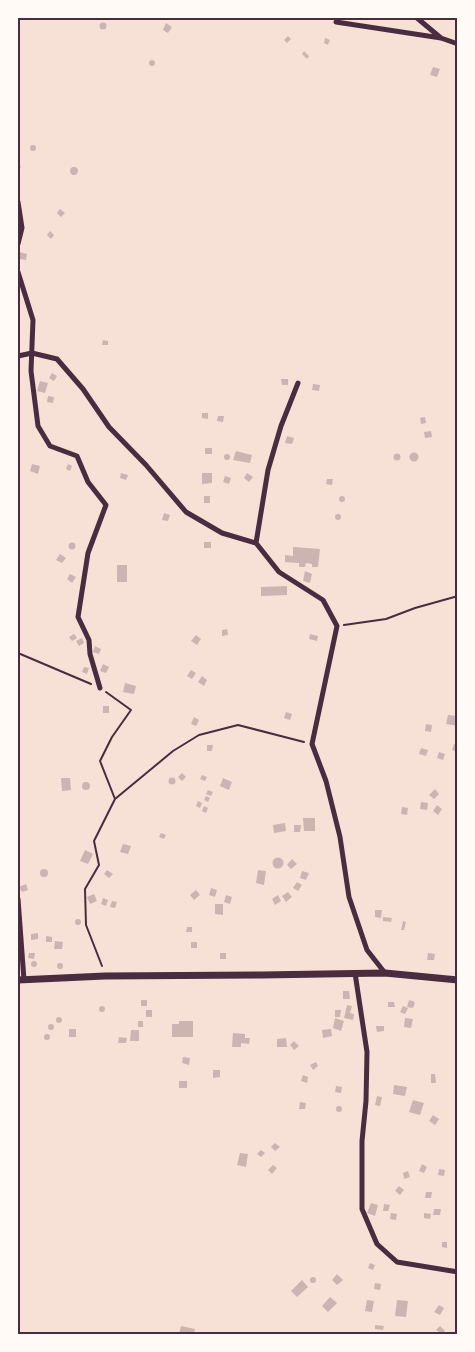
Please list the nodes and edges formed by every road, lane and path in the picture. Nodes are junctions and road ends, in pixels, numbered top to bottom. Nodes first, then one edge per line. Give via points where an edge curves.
1 (417, 18) edge
2 (336, 22) dead end
3 (441, 38) junction
4 (458, 44) edge
5 (18, 202) edge
6 (18, 244) edge
7 (18, 272) edge
8 (32, 353) junction
9 (18, 356) edge
10 (298, 382) dead end
11 (256, 543) junction
12 (458, 596) edge
13 (337, 626) junction
14 (18, 652) edge
15 (100, 688) junction
16 (312, 744) junction
17 (115, 799) junction
18 (18, 899) edge
19 (385, 973) junction
20 (355, 974) junction
21 (105, 976) junction
22 (21, 980) edge
23 (458, 980) edge
24 (458, 1272) edge

1 - 3 street
2 - 3 street
3 - 4 street
5 - 6 street via 22,228
7 - 8 street via 33,320
8 - 9 street
8 - 11 street via 57,359 109,427 186,512 222,533
8 - 15 street via 38,426 50,446 77,456 88,482 106,505 88,553 78,617 89,640
10 - 11 street via 268,470
11 - 13 street via 279,572 323,600
12 - 13 path via 386,619
13 - 16 street
14 - 15 path
15 - 17 path via 131,710 100,761
16 - 17 path via 238,725 199,734
16 - 19 street via 338,827 349,897 367,950
17 - 21 path via 94,841 99,865 85,889 86,925
18 - 22 street
19 - 20 street
19 - 23 street
20 - 21 street
20 - 24 street via 367,1052 362,1209 377,1244 397,1262
21 - 22 street

